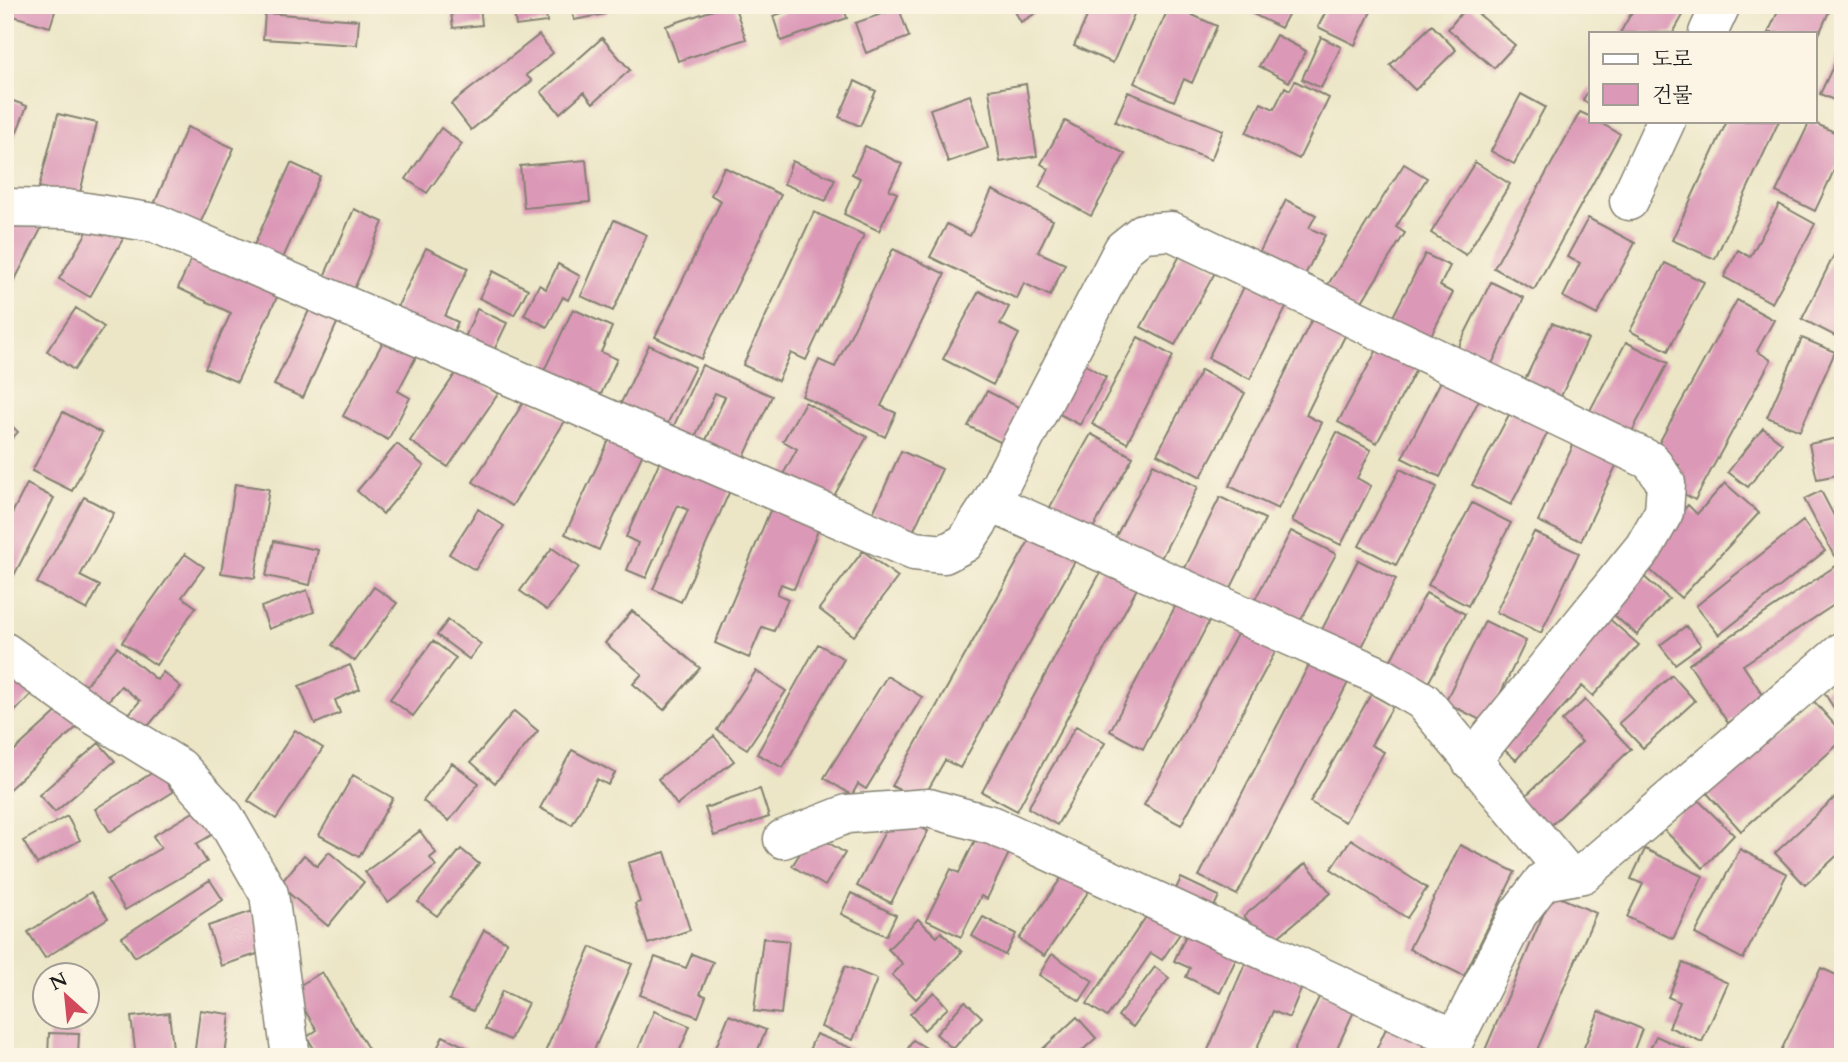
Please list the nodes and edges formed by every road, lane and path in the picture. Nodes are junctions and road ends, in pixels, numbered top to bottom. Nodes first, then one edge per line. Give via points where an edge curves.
1 (1721, 5) edge
2 (1708, 32) edge
3 (1666, 122) edge
4 (1629, 201) dead end
5 (5, 208) edge
6 (991, 503) junction
7 (1843, 651) edge
8 (5, 652) edge
9 (1471, 761) junction
10 (783, 839) dead end
11 (1569, 876) junction
12 (1450, 1047) edge
13 (291, 1057) edge

1 - 2 street
3 - 4 street
5 - 6 street via 67,209 155,223 914,551 944,554 965,543
6 - 9 street via 1381,677 1423,701
6 - 9 street via 1123,249 1143,233 1171,231 1651,461 1666,483 1664,512 1644,547
7 - 11 street via 1583,874
8 - 13 street via 89,712 180,768 225,816 269,894
9 - 11 street
10 - 12 street via 847,814 929,808 994,826
11 - 12 street via 1543,881 1518,914

